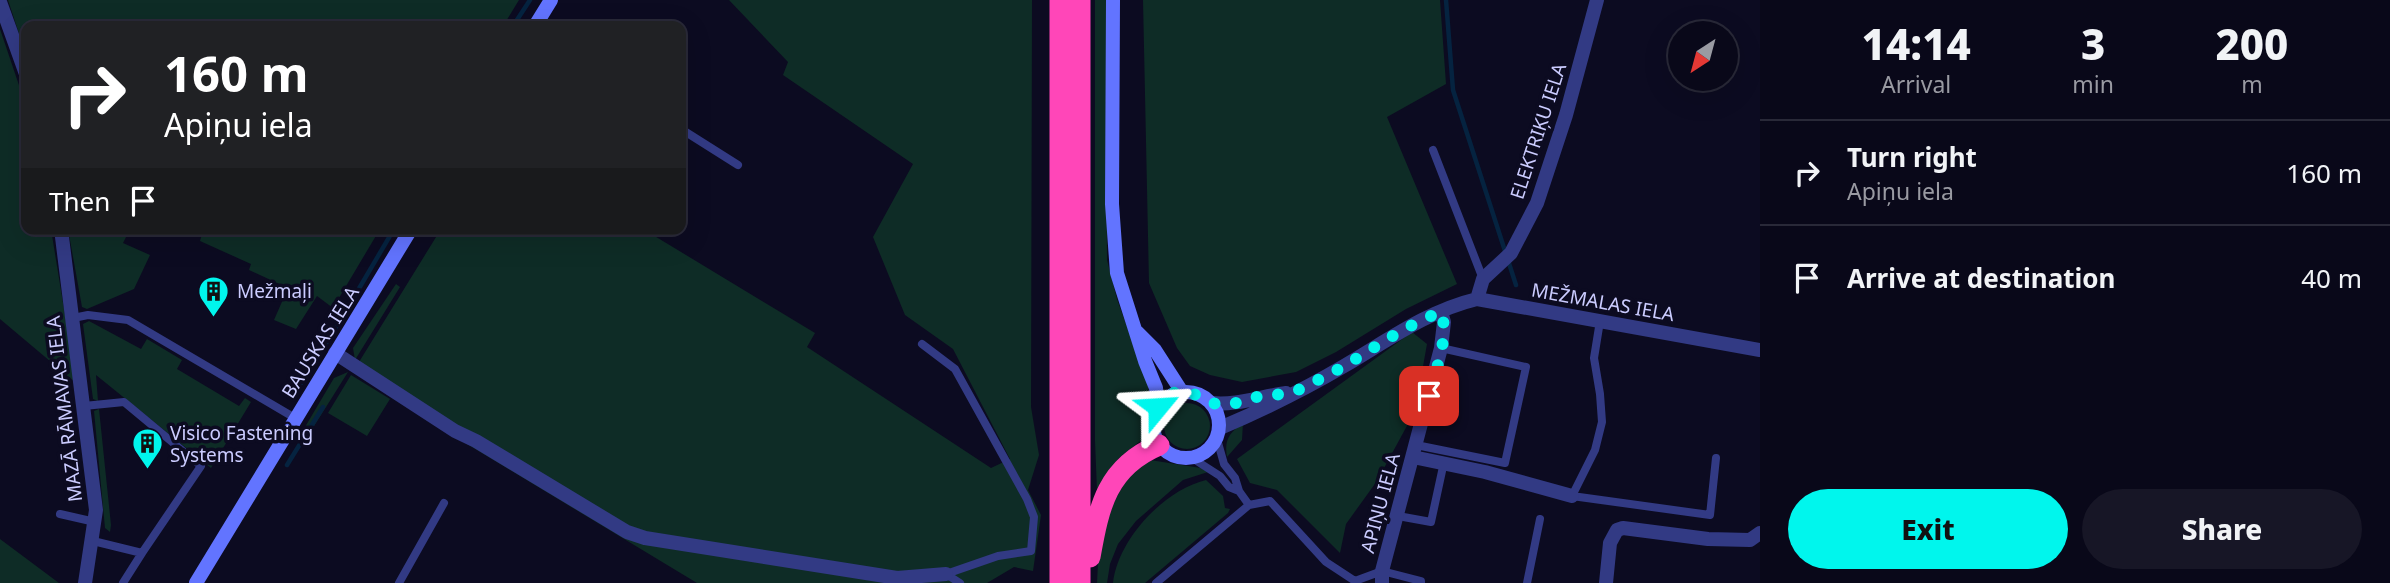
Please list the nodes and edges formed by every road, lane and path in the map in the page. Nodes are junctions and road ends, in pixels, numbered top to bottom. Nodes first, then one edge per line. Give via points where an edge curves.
1 (551, 0) edge
2 (1060, 0) edge
3 (1080, 0) edge
4 (1113, 0) edge
5 (1597, 0) edge
6 (0, 2) edge
7 (538, 21) edge
8 (21, 60) edge
9 (686, 132) edge
10 (1433, 150) dead end
11 (738, 165) dead end
12 (62, 235) edge
13 (407, 235) edge
14 (1483, 279) junction
15 (1477, 299) junction
16 (1441, 312) junction
17 (73, 318) junction
18 (1600, 321) junction
19 (1137, 331) junction
20 (922, 344) dead end
21 (1441, 348) junction
22 (1760, 350) edge
23 (335, 353) junction
24 (1182, 392) junction
25 (1291, 393) junction
26 (1212, 403) junction
27 (84, 406) junction
28 (1158, 407) junction
29 (296, 418) junction
30 (1218, 434) junction
31 (1159, 444) junction
32 (1415, 451) junction
33 (1192, 458) junction
34 (1716, 458) dead end
35 (1444, 462) junction
36 (1239, 491) junction
37 (1572, 496) junction
38 (444, 503) dead end
39 (1249, 505) junction
40 (60, 514) dead end
41 (1398, 516) junction
42 (1540, 519) dead end
43 (95, 522) junction
44 (1760, 533) edge
45 (93, 541) junction
46 (142, 553) junction
47 (946, 574) junction
48 (1382, 577) edge
49 (1355, 582) edge
50 (85, 583) edge
51 (123, 583) edge
52 (196, 583) edge
53 (399, 583) edge
54 (960, 583) edge
55 (1060, 583) edge
56 (1080, 583) edge
57 (1086, 583) edge
58 (1156, 583) edge
59 (1421, 583) edge
60 (1527, 583) edge
61 (1606, 583) edge

1 - 7 main road
2 - 55 highway
3 - 56 highway
4 - 19 main road via 1112,204 1117,273
5 - 14 street, ELEKTRIĶU IELA via 1537,203 1511,253
6 - 8 street
9 - 11 lane
10 - 14 lane
12 - 17 street, MAZĀ RĀMAVAS IELA
13 - 23 main road, BAUSKAS IELA
14 - 15 street
15 - 16 street, MEŽMALAS IELA
15 - 18 street, MEŽMALAS IELA
16 - 21 street, APIŅU IELA
16 - 25 street, MEŽMALAS IELA via 1414,322
17 - 27 street, MAZĀ RĀMAVAS IELA
17 - 29 lane via 88,315 128,320
18 - 22 street, MEŽMALAS IELA
18 - 37 lane via 1594,358 1602,422 1595,450
19 - 24 main road
19 - 28 main road
20 - 47 lane via 955,369 1034,517 1031,551 998,556
21 - 32 street, APIŅU IELA
21 - 32 lane via 1526,367 1505,463
23 - 29 main road, BAUSKAS IELA
23 - 47 street via 627,532 897,578
24 - 26 main road via 1202,395
24 - 28 main road via 1172,394
25 - 26 street via 1225,405
25 - 30 street, MEŽMALAS IELA via 1235,419
26 - 30 main road via 1218,414
27 - 43 street, MAZĀ RĀMAVAS IELA
27 - 46 lane via 124,402 201,466
28 - 31 main road via 1153,428
29 - 52 main road, BAUSKAS IELA
30 - 33 main road via 1211,447
30 - 36 lane via 1224,464
31 - 33 main road via 1172,456
31 - 57 highway via 1129,462 1103,498
32 - 35 street
32 - 41 street, APIŅU IELA
33 - 36 lane
34 - 37 lane via 1710,515
35 - 37 street
35 - 41 lane via 1431,522
36 - 39 lane
38 - 53 lane
39 - 49 lane via 1270,501 1326,562
39 - 58 lane
40 - 43 lane
41 - 48 street, APIŅU IELA
42 - 60 lane
43 - 45 street, MAZĀ RĀMAVAS IELA
44 - 61 street via 1750,540 1722,539 1622,528 1610,543
45 - 46 lane
45 - 50 street, MAZĀ RĀMAVAS IELA
46 - 51 lane
47 - 54 lane
48 - 49 lane
48 - 59 lane

